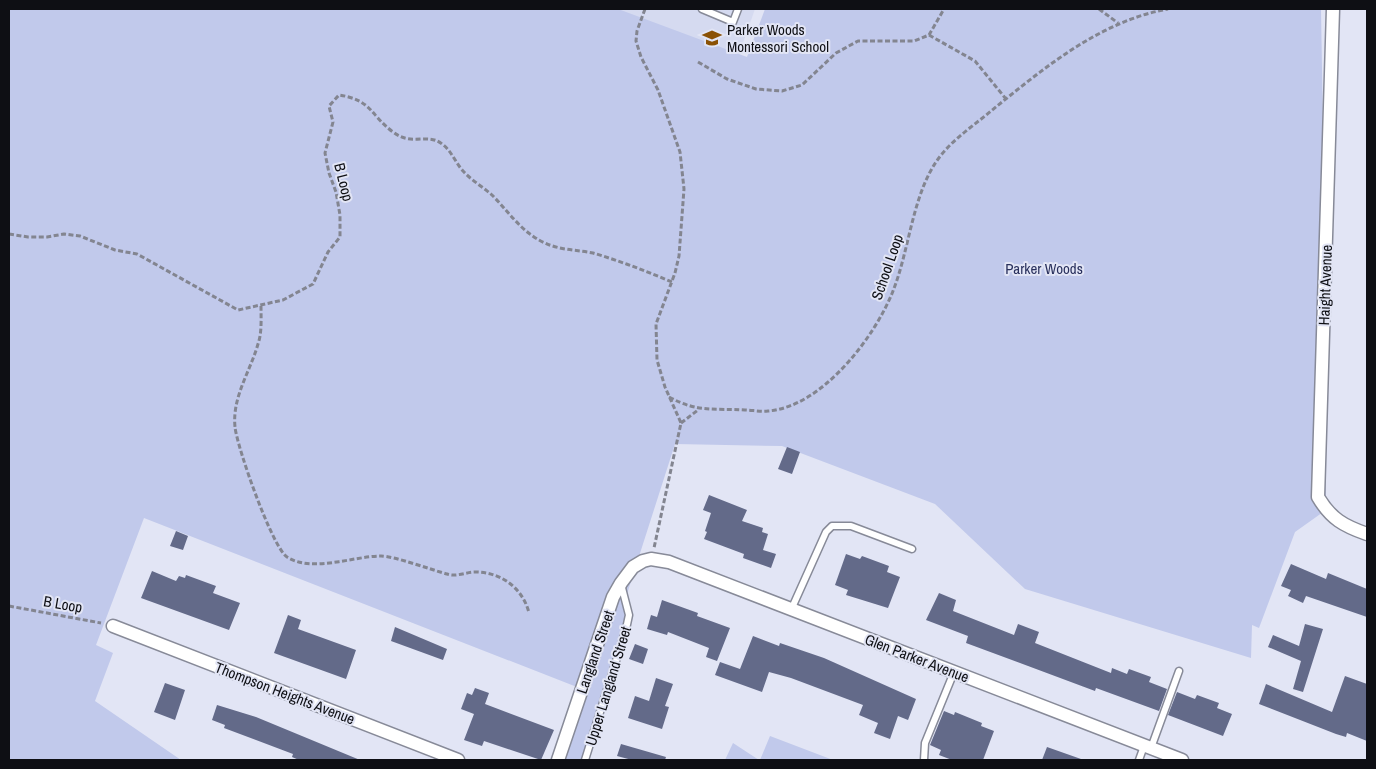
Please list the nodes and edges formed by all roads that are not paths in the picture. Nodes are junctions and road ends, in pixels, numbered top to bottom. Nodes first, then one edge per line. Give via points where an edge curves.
1 (702, 9) edge
2 (738, 9) edge
3 (1333, 9) edge
4 (1367, 534) edge
5 (912, 549) dead end
6 (652, 554) joint
7 (621, 583) junction
8 (791, 610) junction
9 (113, 626) road end
10 (1180, 671) dead end
11 (954, 672) junction
12 (1148, 747) junction
13 (458, 760) edge
14 (558, 760) edge
15 (585, 760) edge
16 (924, 760) edge
17 (1139, 760) edge
18 (1182, 760) edge

1 - 2 lane via 733,22
3 - 4 street, Haight Avenue via 1318,497 1332,518
5 - 8 lane via 851,526 832,526 826,532
6 - 7 street, Langland Street via 633,567
6 - 8 street, Glen Parker Avenue
7 - 14 street, Langland Street via 613,598
7 - 15 lane, Upper Langland Street via 628,608 626,630
8 - 11 street, Glen Parker Avenue
9 - 13 street, Thompson Heights Avenue
10 - 12 lane
11 - 12 street, Glen Parker Avenue
11 - 16 lane via 924,743
12 - 17 lane
12 - 18 street, Glen Parker Avenue

